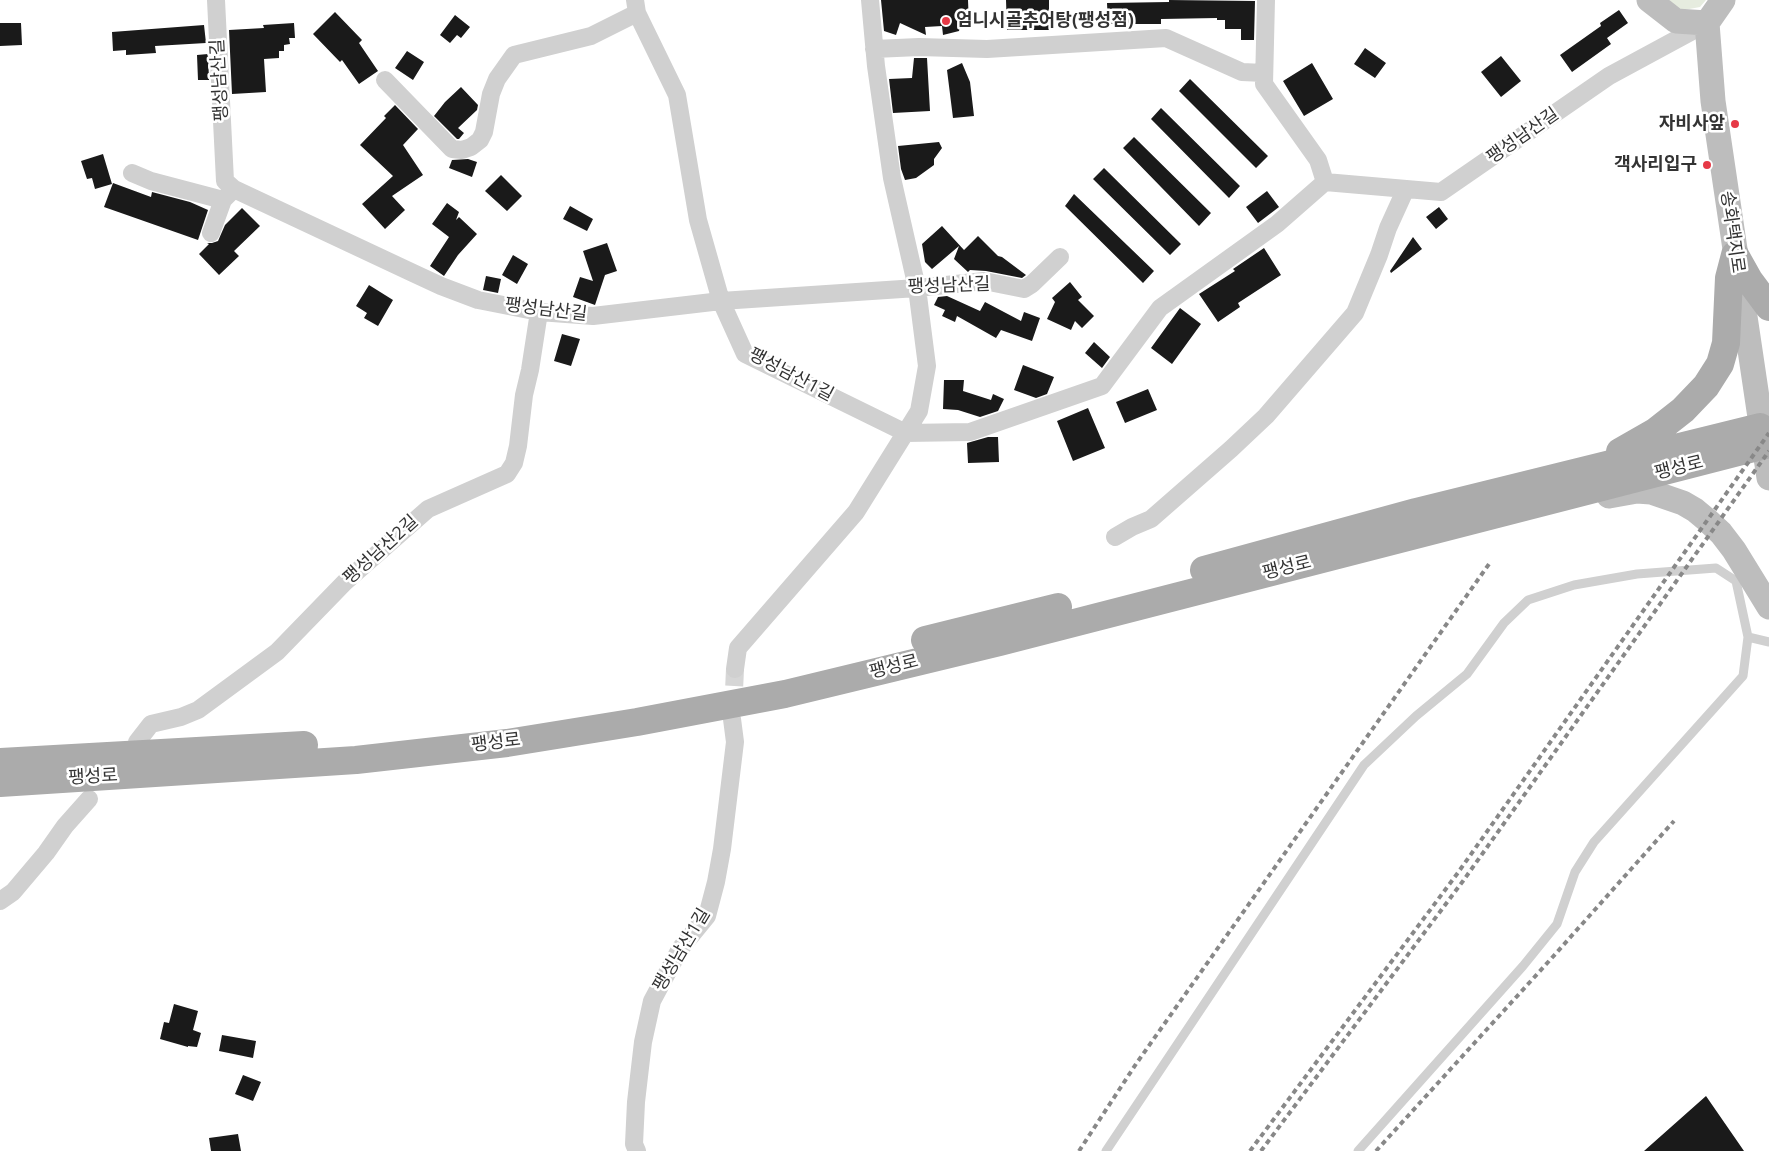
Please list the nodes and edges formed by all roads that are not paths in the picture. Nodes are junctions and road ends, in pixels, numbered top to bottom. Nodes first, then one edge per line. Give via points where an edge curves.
1 (216, 0) edge
2 (870, 0) edge
3 (1266, 0) edge
4 (1649, 0) edge
5 (1716, 0) edge
6 (1723, 0) edge
7 (636, 6) edge
8 (1707, 23) junction
9 (874, 49) junction
10 (1264, 73) junction
11 (385, 80) dead end
12 (132, 173) dead end
13 (1325, 182) junction
14 (1403, 189) junction
15 (229, 194) junction
16 (211, 233) dead end
17 (1735, 255) junction
18 (1060, 258) dead end
19 (917, 288) junction
20 (721, 301) junction
21 (1769, 307) edge
22 (538, 312) junction
23 (906, 433) junction
24 (1766, 435) edge
25 (1769, 478) edge
26 (1566, 485) junction
27 (1116, 537) dead end
28 (1769, 607) edge
29 (1748, 637) junction
30 (1769, 642) edge
31 (735, 668) tunnel mouth
32 (732, 719) tunnel mouth
33 (137, 742) dead end
34 (0, 762) edge
35 (0, 783) edge
36 (89, 799) dead end
37 (0, 901) edge
38 (638, 1151) edge
39 (1106, 1151) edge
40 (1358, 1151) edge

1 - 15 street, 팽성남산길 via 225,181
2 - 9 street
3 - 10 street
4 - 8 main road via 1676,21
5 - 8 main road
6 - 8 main road
7 - 11 street via 591,36 514,55 491,94 480,140 462,150 452,149
7 - 20 street, 팽성남산1길 via 677,95 698,220
8 - 14 street, 팽성남산길 via 1608,76 1441,192
8 - 17 main road, 송화택지로 via 1713,101
9 - 10 street via 987,49 1166,38 1242,72
9 - 19 street via 892,178
10 - 13 street via 1264,84 1318,160
12 - 15 street via 151,181
13 - 14 street, 팽성남산길
13 - 23 street via 1277,224 1160,308 1102,386 970,432
14 - 27 street via 1355,313 1245,436 1150,519
15 - 16 street
15 - 22 street, 팽성남산길 via 441,286 478,300
17 - 21 main road
17 - 24 main road, 송화택지로
17 - 26 main road via 1729,278 1726,343 1720,364 1706,386 1670,421 1639,443 1597,463
18 - 19 street, 팽성남산길 via 1024,290 984,281
19 - 20 street, 팽성남산길
19 - 23 street via 927,366 919,411
20 - 22 street, 팽성남산길 via 593,316
20 - 23 street, 팽성남산1길 via 744,354
22 - 33 street, 팽성남산2길 via 518,446 507,474 428,509 345,582 277,652 198,710 181,718 151,724
23 - 31 street via 856,512 738,648
24 - 25 main road, 송화택지로
24 - 26 main road, 팽성로 via 1715,459
26 - 28 main road via 1583,502 1636,491 1651,492 1683,503 1721,533
26 - 34 main road, 팽성로 via 1416,512 1124,592 782,675 633,704 504,725 355,741
26 - 35 main road, 팽성로 via 1000,642 785,694 637,722 356,760
29 - 30 lane
29 - 39 lane via 1736,581 1716,568 1637,574 1574,585 1528,600 1504,623 1467,674 1416,716 1364,766
29 - 40 lane via 1743,676 1594,842 1575,872 1557,924
32 - 38 street, 팽성남산1길 via 735,742 716,882 707,916 680,949 652,1001 636,1102 634,1144
36 - 37 street via 13,892

